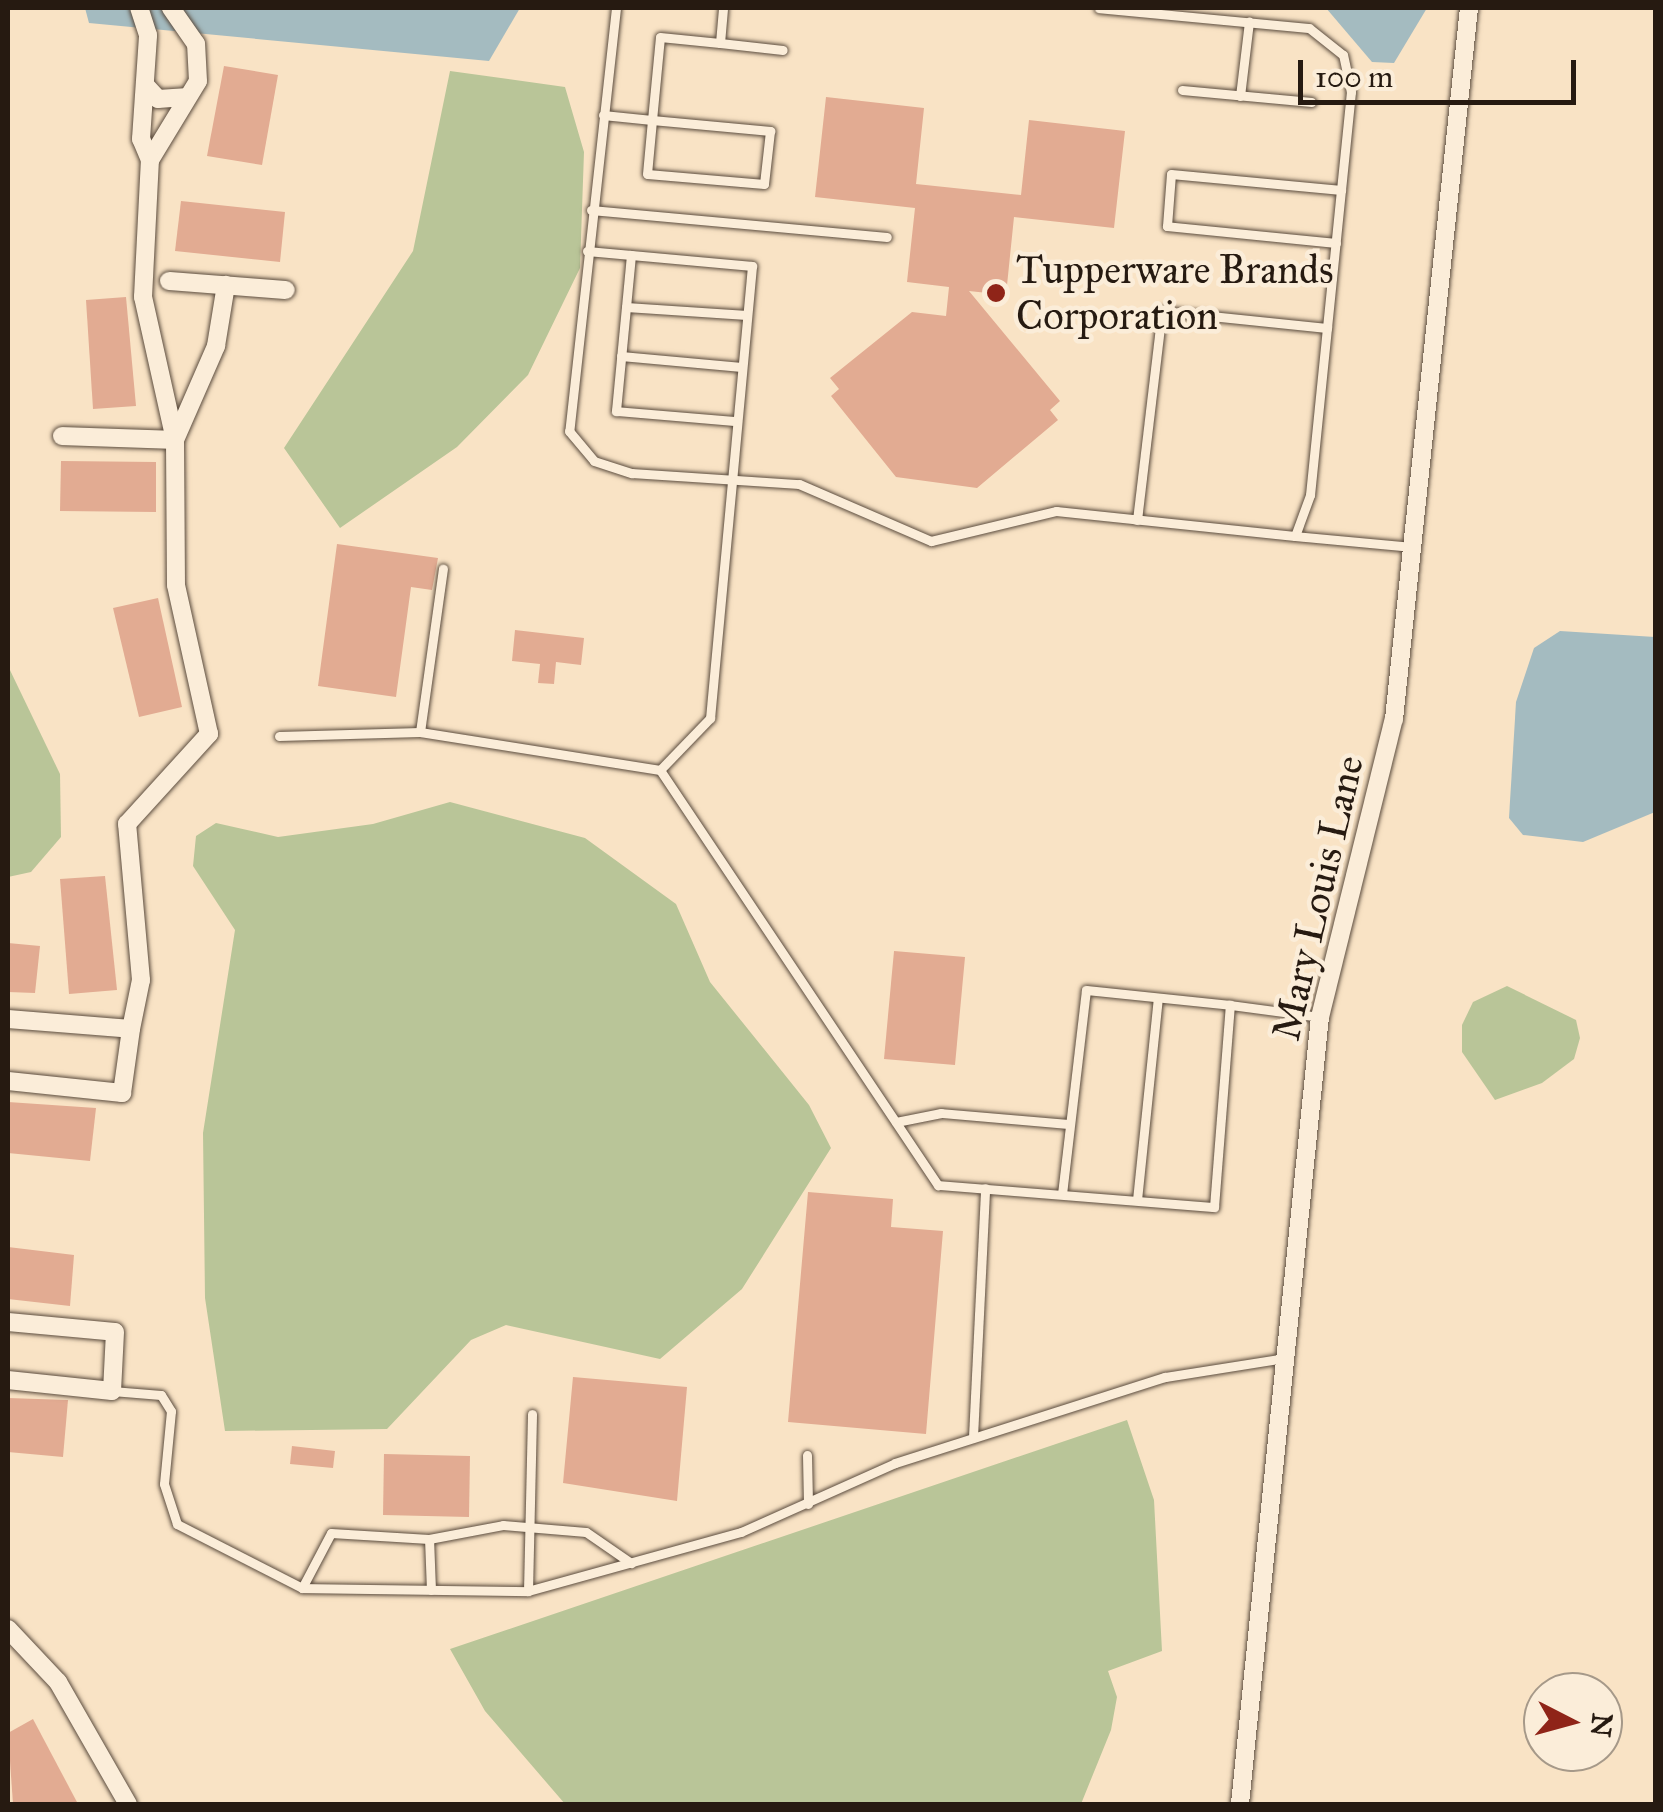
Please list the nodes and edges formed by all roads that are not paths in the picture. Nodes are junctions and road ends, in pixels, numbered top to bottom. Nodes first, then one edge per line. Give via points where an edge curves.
1 (616, 8) edge
2 (723, 8) edge
3 (1098, 8) edge
4 (1469, 8) edge
5 (172, 10) edge
6 (142, 17) edge
7 (1249, 22) junction
8 (720, 42) junction
9 (783, 50) dead end
10 (145, 84) junction
11 (1182, 90) dead end
12 (1240, 96) junction
13 (185, 97) junction
14 (1311, 102) dead end
15 (603, 116) junction
16 (652, 120) junction
17 (150, 160) junction
18 (1341, 190) junction
19 (591, 210) junction
20 (887, 237) dead end
21 (1336, 242) junction
22 (587, 251) junction
23 (631, 255) junction
24 (168, 280) dead end
25 (226, 285) junction
26 (286, 290) dead end
27 (626, 306) junction
28 (747, 315) junction
29 (1327, 328) junction
30 (622, 356) junction
31 (742, 367) junction
32 (736, 421) junction
33 (62, 436) dead end
34 (175, 440) junction
35 (730, 480) junction
36 (1137, 520) junction
37 (1295, 536) junction
38 (1412, 547) junction
39 (444, 569) dead end
40 (420, 732) junction
41 (278, 736) dead end
42 (660, 770) junction
43 (1158, 998) junction
44 (1230, 1005) junction
45 (1320, 1018) junction
46 (8, 1019) edge
47 (131, 1029) junction
48 (8, 1081) edge
49 (896, 1122) junction
50 (1070, 1124) junction
51 (985, 1188) junction
52 (1062, 1194) junction
53 (1137, 1200) junction
54 (8, 1322) edge
55 (1285, 1358) junction
56 (8, 1380) edge
57 (112, 1391) junction
58 (532, 1414) dead end
59 (974, 1436) junction
60 (806, 1456) dead end
61 (808, 1504) junction
62 (526, 1525) junction
63 (428, 1539) junction
64 (631, 1563) junction
65 (302, 1588) junction
66 (431, 1590) junction
67 (528, 1591) junction
68 (8, 1630) edge
69 (128, 1804) edge
70 (1240, 1804) edge

1 - 15 lane
2 - 8 lane
3 - 7 lane
4 - 38 street, Mary Louis Lane
5 - 6 street
5 - 13 street via 196,44 198,82
6 - 10 street
7 - 12 lane
7 - 18 lane via 1309,28 1343,55 1351,92
8 - 9 lane
8 - 16 lane via 660,36
10 - 13 street via 158,99
10 - 17 street via 141,139
11 - 12 lane
12 - 14 lane
13 - 17 street
15 - 16 lane
15 - 19 lane
16 - 16 lane via 648,174 764,184 770,130
17 - 34 street via 144,297
18 - 21 lane
18 - 21 lane via 1171,174 1167,226
19 - 20 lane
19 - 22 lane
21 - 29 lane
22 - 23 lane
22 - 35 lane via 569,431 594,461 632,473
23 - 27 lane
23 - 28 lane via 752,266
24 - 25 street
25 - 26 street
25 - 34 street via 216,346
27 - 28 lane
27 - 30 lane
28 - 31 lane
29 - 36 lane via 1162,312
29 - 37 lane via 1310,495
30 - 31 lane
30 - 32 lane via 616,411
31 - 32 lane
32 - 35 lane
33 - 34 street
34 - 47 street via 176,585 209,734 127,824 142,980
35 - 36 lane via 798,484 931,541 1056,511
35 - 42 lane via 710,718
36 - 37 lane
37 - 38 lane
38 - 45 street, Mary Louis Lane via 1381,786
39 - 40 lane
40 - 41 lane
40 - 42 lane
42 - 49 lane
43 - 44 lane
43 - 50 lane via 1086,990
43 - 53 lane
44 - 45 lane
44 - 53 lane via 1214,1207
45 - 55 street, Mary Louis Lane
46 - 47 street
47 - 48 street via 122,1093
49 - 50 lane via 941,1114
49 - 51 lane via 938,1185
50 - 52 lane
51 - 52 lane
51 - 59 lane
52 - 53 lane
54 - 57 street via 114,1332
55 - 59 lane via 1165,1378
55 - 70 street, Mary Louis Lane
56 - 57 street
57 - 65 lane via 161,1395 170,1412 164,1484 176,1524
58 - 62 lane
59 - 61 lane
60 - 61 lane
61 - 64 lane
62 - 63 lane
62 - 64 lane via 586,1532
62 - 67 lane
63 - 65 lane via 331,1533
63 - 66 lane
64 - 67 lane
65 - 66 lane
66 - 67 lane
68 - 69 street via 58,1682

